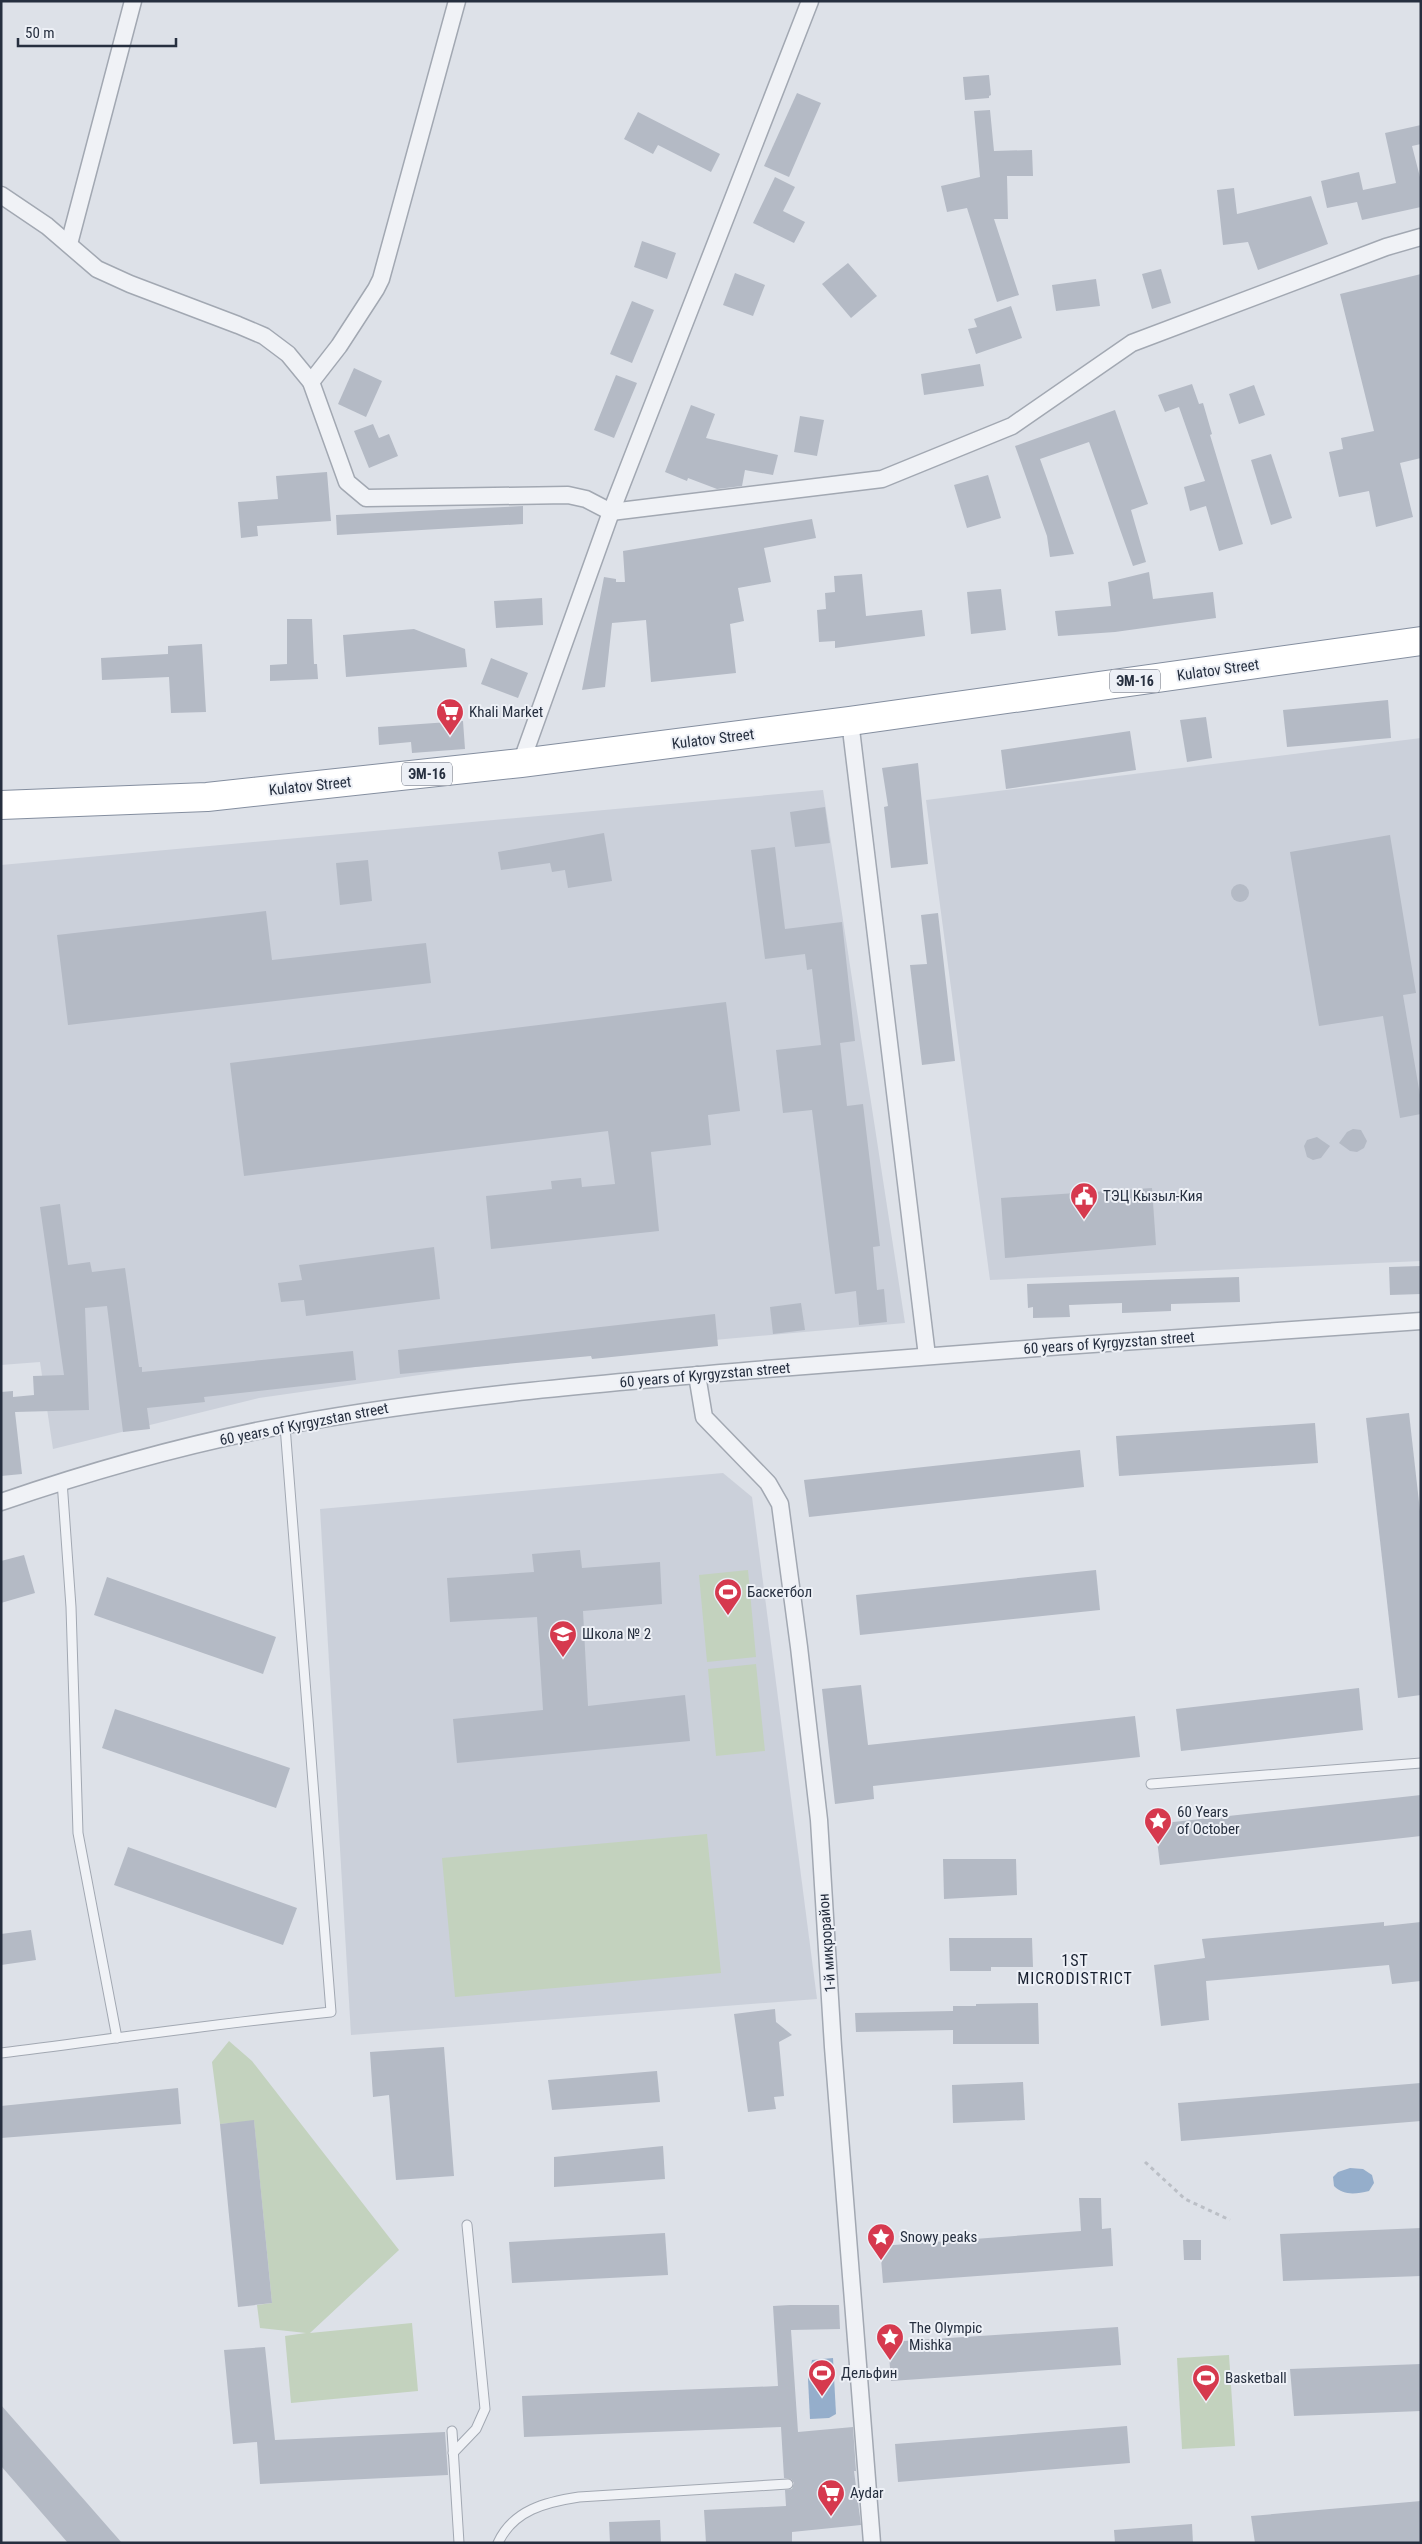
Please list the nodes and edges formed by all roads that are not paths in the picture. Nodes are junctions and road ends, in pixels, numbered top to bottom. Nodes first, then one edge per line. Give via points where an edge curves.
1 (133, 1) edge
2 (457, 1) edge
3 (810, 1) edge
4 (1, 195) edge
5 (1421, 237) edge
6 (69, 244) junction
7 (311, 382) junction
8 (611, 512) junction
9 (1421, 641) edge
10 (850, 722) junction
11 (521, 764) junction
12 (1, 804) edge
13 (1421, 1321) edge
14 (927, 1356) junction
15 (697, 1375) junction
16 (285, 1426) junction
17 (62, 1481) junction
18 (1, 1502) edge
19 (1421, 1763) edge
20 (1151, 1784) dead end
21 (117, 2038) junction
22 (1, 2053) edge
23 (467, 2225) dead end
24 (452, 2431) dead end
25 (453, 2452) junction
26 (788, 2484) dead end
27 (459, 2543) edge
28 (498, 2543) edge
29 (872, 2543) edge

1 - 6 street
2 - 7 street via 380,279 339,346
3 - 8 street
4 - 6 street
5 - 8 street via 1386,247 1132,343 1012,426 882,479
6 - 7 street via 110,276 264,336 288,354
7 - 8 street via 347,482 366,498 568,495
8 - 11 street
9 - 10 highway, Kulatov Street / ЭМ-16
10 - 11 highway, Kulatov Street / ЭМ-16
10 - 14 street
11 - 12 highway, Kulatov Street / ЭМ-16 via 207,797
13 - 14 street, 60 years of Kyrgyzstan street
14 - 15 street, 60 years of Kyrgyzstan street
15 - 16 street, 60 years of Kyrgyzstan street via 393,1407
15 - 29 street, 1-й микрорайон via 704,1418 768,1483 780,1504 819,1820 833,2047
16 - 17 street, 60 years of Kyrgyzstan street
16 - 21 lane via 332,2012
17 - 18 street, 60 years of Kyrgyzstan street
17 - 21 lane via 71,1607 78,1833
19 - 20 lane
21 - 22 lane
23 - 25 lane via 485,2409 476,2429
24 - 25 lane
25 - 27 lane
26 - 28 lane via 550,2501 520,2516 505,2530

